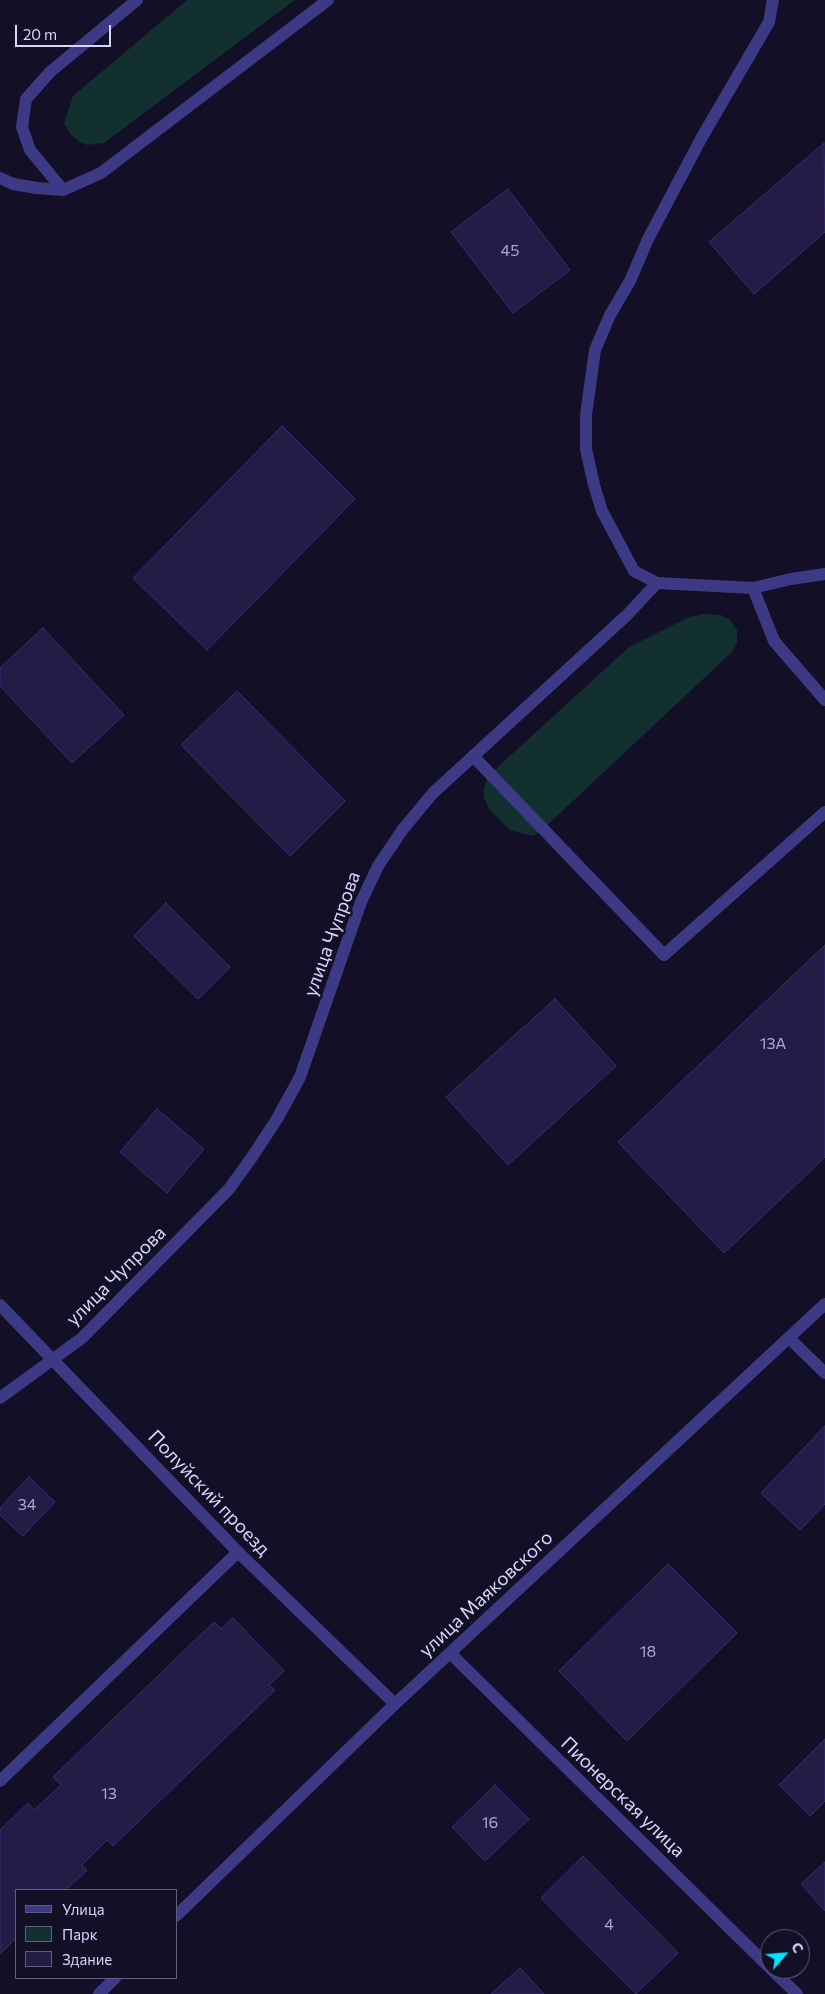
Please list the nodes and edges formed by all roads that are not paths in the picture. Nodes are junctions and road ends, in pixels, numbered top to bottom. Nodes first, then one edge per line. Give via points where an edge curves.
1 (137, 0) edge
2 (328, 0) edge
3 (773, 0) edge
4 (0, 178) edge
5 (63, 190) junction
6 (825, 574) edge
7 (657, 583) junction
8 (753, 588) junction
9 (825, 700) edge
10 (473, 756) junction
11 (825, 812) edge
12 (825, 1304) edge
13 (0, 1305) edge
14 (789, 1338) junction
15 (53, 1359) junction
16 (825, 1373) edge
17 (0, 1398) edge
18 (238, 1552) junction
19 (450, 1653) junction
20 (395, 1704) junction
21 (0, 1781) edge
22 (178, 1914) edge
23 (760, 1957) edge
24 (114, 1979) edge
25 (782, 1979) edge
26 (99, 1994) edge
27 (797, 1994) edge

1 - 5 street via 50,72 26,99 22,127 30,150
2 - 5 street via 101,173
3 - 7 street via 769,22 648,239 595,350 586,414 586,449 594,485 602,511 634,571
4 - 5 street via 13,184
6 - 8 street
7 - 8 street
7 - 10 street, улица Чупрова via 627,615
8 - 9 street via 774,641
10 - 11 street via 664,954
10 - 15 street, улица Чупрова via 433,793 403,828 378,866 361,902 300,1077 252,1157 229,1189 164,1255 82,1338
12 - 14 street, улица Маяковского
13 - 15 street, Полуйский проезд
14 - 16 street
14 - 19 street, улица Маяковского
15 - 17 street, улица Чупрова
15 - 18 street, Полуйский проезд
18 - 20 street, Полуйский проезд
18 - 21 street
19 - 20 street, улица Маяковского
19 - 23 street, Пионерская улица
20 - 22 street, улица Маяковского
24 - 26 street
25 - 27 street, Пионерская улица

